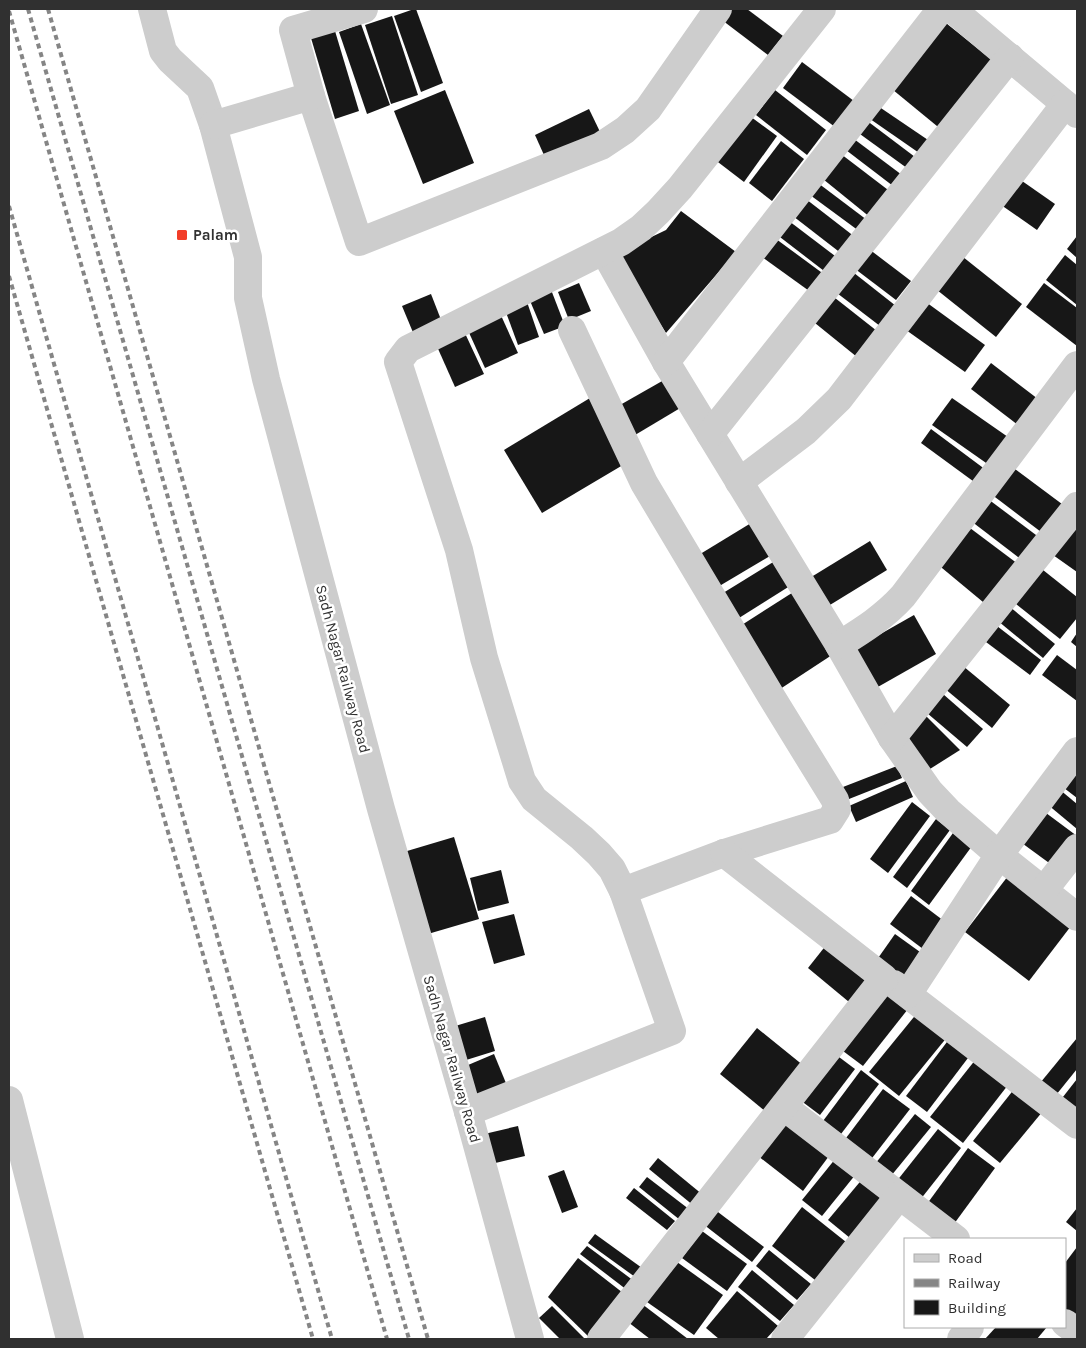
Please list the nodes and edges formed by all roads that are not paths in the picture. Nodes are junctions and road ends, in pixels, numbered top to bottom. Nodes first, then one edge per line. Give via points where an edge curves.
1 (152, 9) edge
2 (364, 9) edge
3 (718, 9) edge
4 (822, 9) edge
5 (942, 9) edge
6 (952, 9) edge
7 (298, 18) edge
8 (1010, 57) junction
9 (311, 96) junction
10 (1071, 109) edge
11 (213, 125) junction
12 (604, 251) junction
13 (572, 330) dead end
14 (666, 362) junction
15 (1077, 365) edge
16 (710, 434) junction
17 (740, 482) junction
18 (1077, 506) edge
19 (839, 645) junction
20 (892, 738) junction
21 (1077, 751) edge
22 (1077, 848) edge
23 (724, 853) junction
24 (998, 855) junction
25 (1044, 890) junction
26 (623, 891) junction
27 (1077, 917) edge
28 (884, 978) junction
29 (908, 994) junction
30 (9, 1100) edge
31 (784, 1107) junction
32 (468, 1112) junction
33 (1077, 1125) edge
34 (899, 1196) junction
35 (955, 1238) edge
36 (1066, 1324) edge
37 (969, 1328) edge
38 (1077, 1332) edge
39 (70, 1339) edge
40 (530, 1339) edge
41 (601, 1339) edge
42 (785, 1339) edge
43 (961, 1339) edge

1 - 11 street, Sadh Nagar Railway Road via 163,51 200,88
2 - 7 street
3 - 9 street via 648,109 601,146 359,242
4 - 12 street via 680,188 641,228
5 - 14 street
6 - 8 street
7 - 9 street via 292,34
8 - 10 street
8 - 16 street
9 - 11 street
10 - 17 street via 839,399 806,431
11 - 32 street, Sadh Nagar Railway Road via 248,257 248,298 266,380 378,800
12 - 14 street
12 - 26 street via 408,349 398,362 459,550 484,658 522,781 534,799 599,854 612,869
13 - 23 street via 644,483 835,800 837,809 830,820
14 - 16 street
15 - 19 street via 903,596 878,620
16 - 17 street
17 - 19 street
18 - 20 street
19 - 20 street
20 - 24 street via 930,792
21 - 24 street
22 - 25 street
23 - 26 street
23 - 28 street
24 - 25 street
24 - 29 street
25 - 27 street
26 - 32 street via 672,1031
28 - 29 street
28 - 31 street
29 - 33 street
30 - 39 street
31 - 34 street
31 - 41 street
32 - 40 street, Sadh Nagar Railway Road
34 - 35 street
34 - 42 street
36 - 38 street
37 - 43 street

